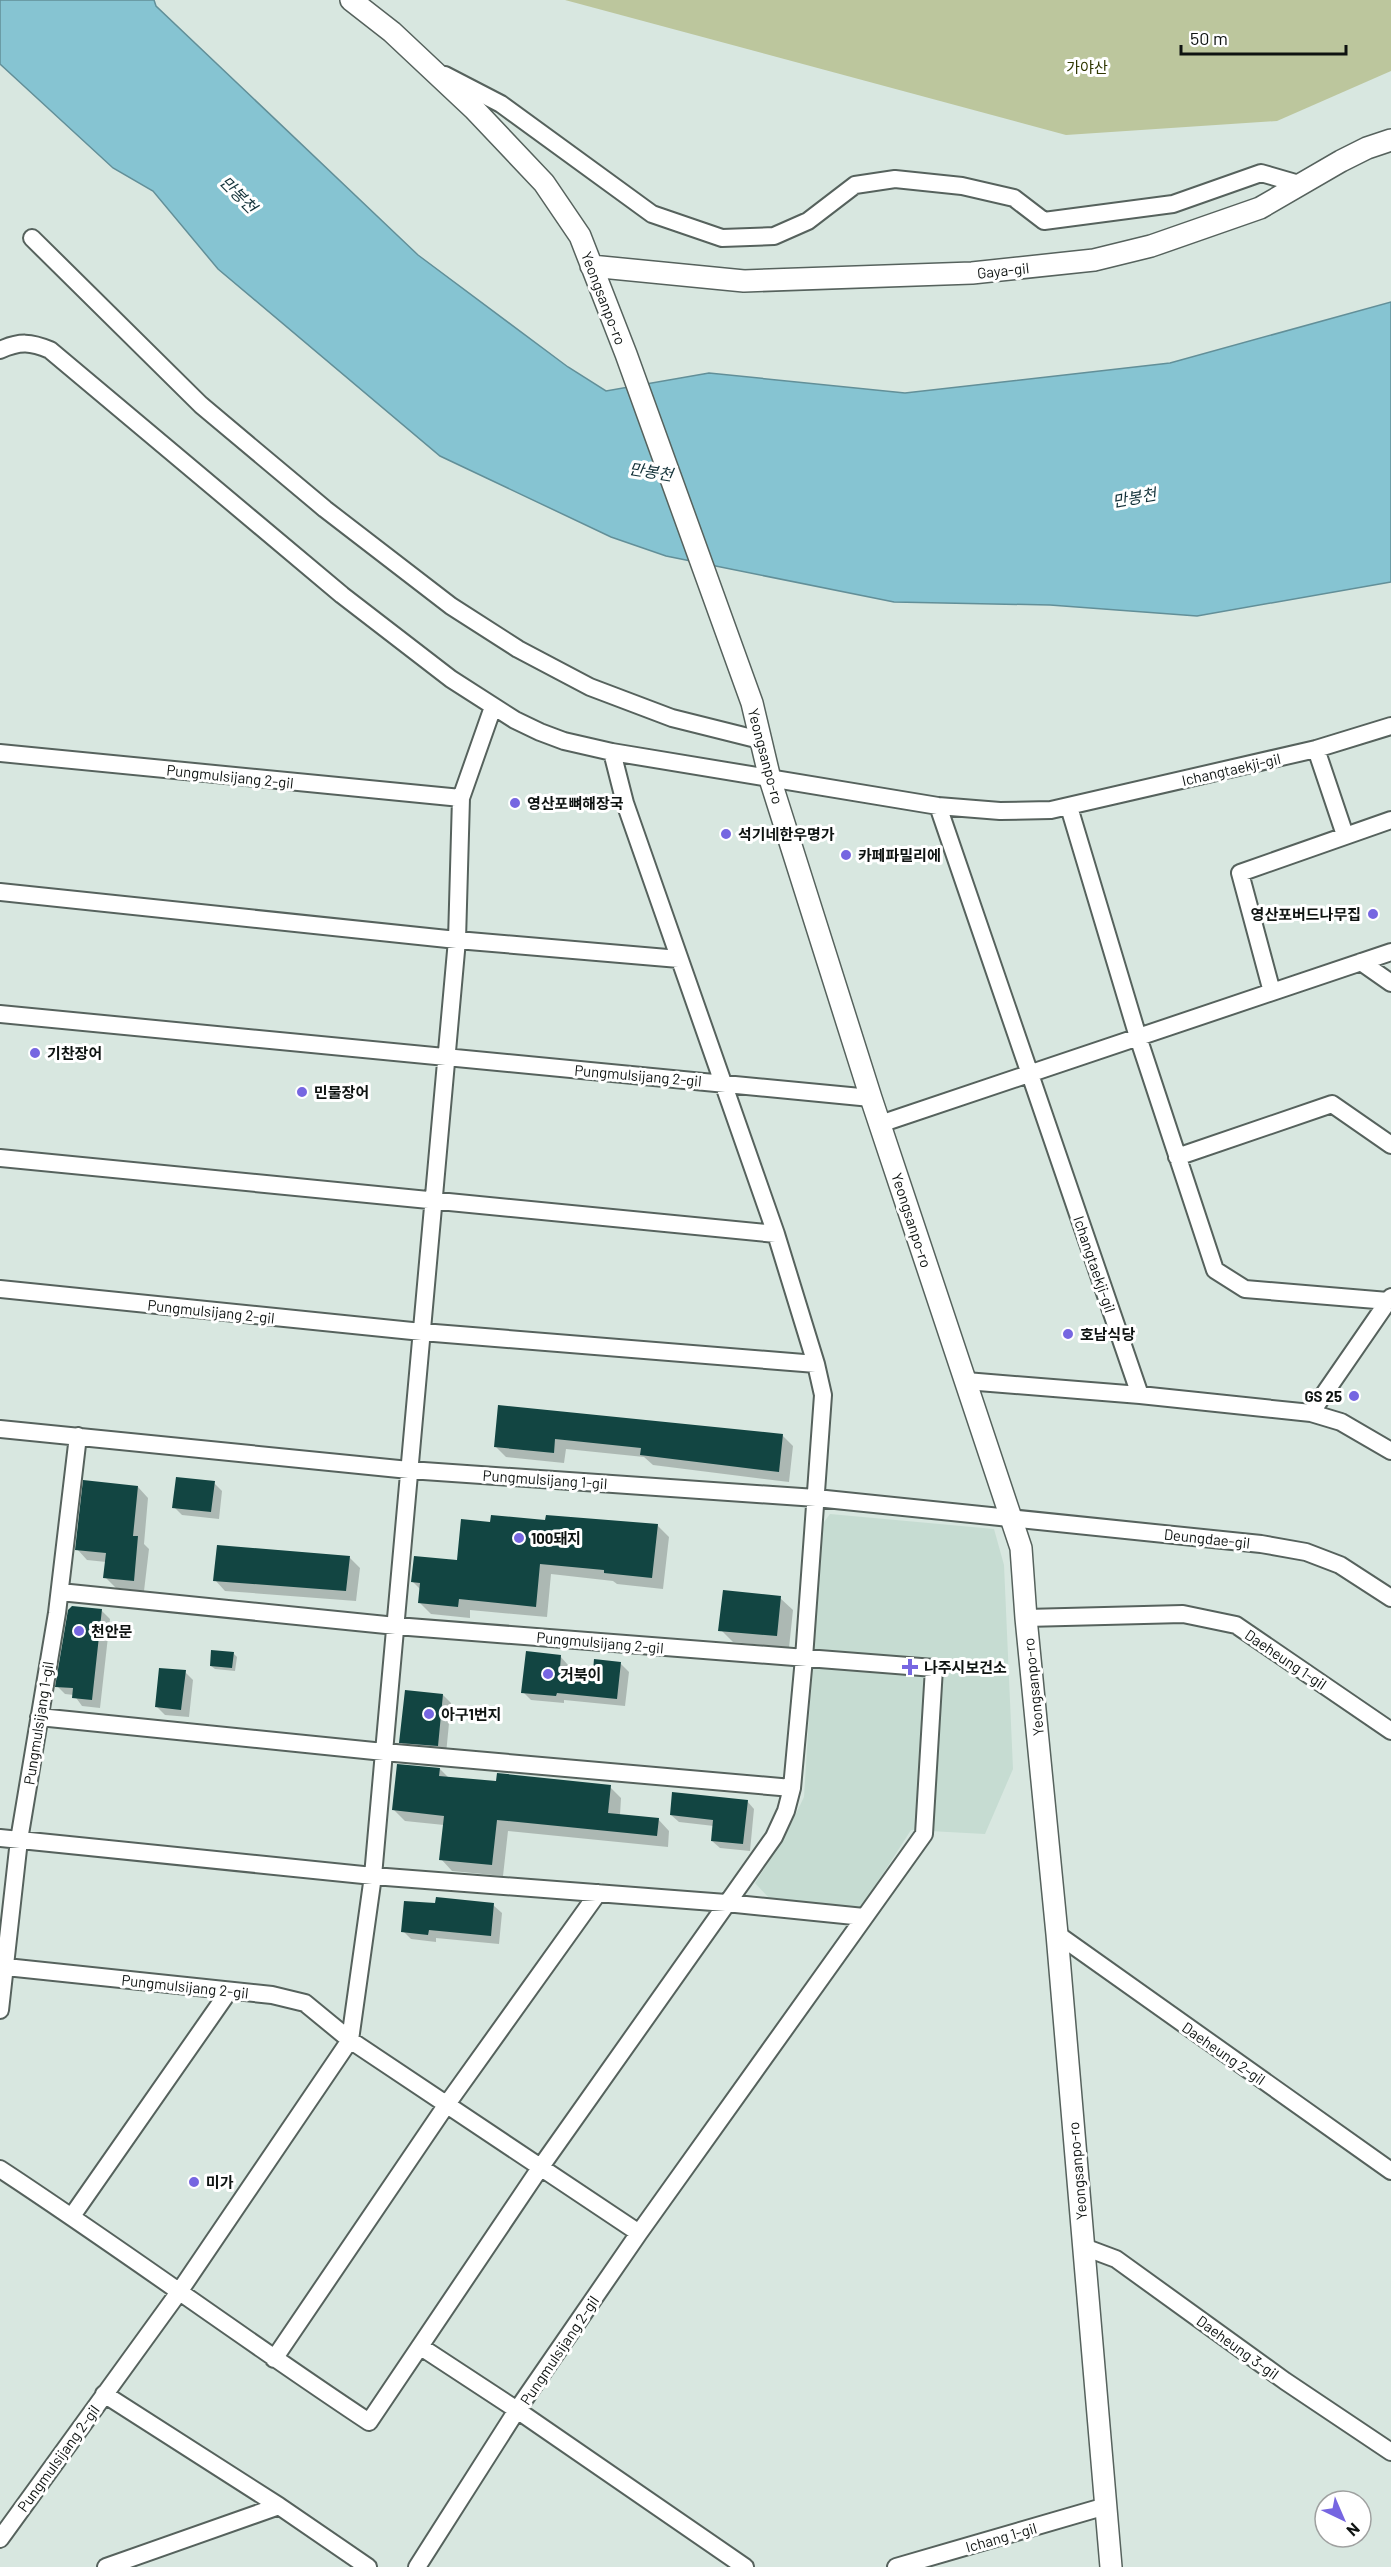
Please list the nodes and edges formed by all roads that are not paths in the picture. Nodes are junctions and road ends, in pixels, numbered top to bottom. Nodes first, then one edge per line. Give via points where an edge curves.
1 (351, 0) edge
2 (433, 70) junction
3 (1391, 140) edge
4 (1299, 184) junction
5 (32, 238) dead end
6 (591, 266) junction
7 (0, 350) edge
8 (493, 707) junction
9 (1391, 726) edge
10 (760, 740) junction
11 (1316, 749) junction
12 (612, 752) junction
13 (0, 753) edge
14 (770, 779) junction
15 (461, 798) junction
16 (938, 806) junction
17 (1069, 807) junction
18 (1391, 820) edge
19 (1345, 835) junction
20 (0, 892) edge
21 (457, 940) junction
22 (1391, 952) edge
23 (679, 959) junction
24 (1361, 962) junction
25 (1391, 983) edge
26 (1272, 992) junction
27 (0, 1014) edge
28 (1138, 1037) junction
29 (446, 1057) junction
30 (1030, 1073) junction
31 (722, 1083) junction
32 (871, 1098) junction
33 (880, 1124) junction
34 (1391, 1145) edge
35 (1178, 1157) junction
36 (0, 1158) edge
37 (433, 1200) junction
38 (776, 1234) junction
39 (0, 1289) edge
40 (1390, 1299) edge
41 (422, 1332) junction
42 (816, 1364) junction
43 (966, 1382) junction
44 (1140, 1395) junction
45 (1311, 1413) junction
46 (0, 1429) edge
47 (78, 1436) junction
48 (1391, 1451) edge
49 (409, 1470) junction
50 (816, 1498) junction
51 (1012, 1518) junction
52 (60, 1592) junction
53 (1391, 1598) edge
54 (1026, 1618) junction
55 (396, 1626) junction
56 (804, 1658) junction
57 (39, 1717) junction
58 (1391, 1731) edge
59 (384, 1752) junction
60 (792, 1788) junction
61 (0, 1838) edge
62 (19, 1840) junction
63 (373, 1876) junction
64 (598, 1893) junction
65 (726, 1903) junction
66 (864, 1917) junction
67 (1057, 1934) junction
68 (6, 1967) junction
69 (229, 1991) junction
70 (0, 2010) edge
71 (350, 2040) junction
72 (447, 2104) junction
73 (540, 2168) junction
74 (0, 2169) edge
75 (1391, 2171) edge
76 (72, 2216) junction
77 (639, 2233) junction
78 (1084, 2247) junction
79 (179, 2292) junction
80 (421, 2348) junction
81 (274, 2359) junction
82 (104, 2394) junction
83 (517, 2410) junction
84 (1391, 2452) edge
85 (279, 2506) junction
86 (1106, 2506) junction
87 (6, 2518) edge
88 (0, 2539) edge
89 (106, 2567) edge
90 (368, 2567) edge
91 (417, 2567) edge
92 (745, 2567) edge
93 (896, 2567) edge
94 (1111, 2567) edge

1 - 2 street, Yeongsanpo-ro
2 - 4 street via 501,104 652,214 722,238 774,236 808,221 855,185 895,179 962,186 1014,198 1044,221 1173,204 1261,173
2 - 6 street, Yeongsanpo-ro via 544,183 580,236
3 - 4 street, Gaya-gil via 1367,148
4 - 6 street, Gaya-gil via 1260,208 1210,227 1094,260 972,273 744,281
5 - 10 street via 201,405 325,509 451,606 518,649 590,687 672,718
6 - 10 street, Yeongsanpo-ro via 752,703
7 - 8 street via 16,343 32,343 50,350 342,595
8 - 12 street via 564,741
8 - 15 street, Pungmulsijang 2-gil
9 - 11 street, Ichangtaekji-gil
10 - 14 street, Yeongsanpo-ro
11 - 17 street, Ichangtaekji-gil
11 - 19 street
12 - 14 street
12 - 23 street, Pungmulsijang 2-gil
13 - 15 street, Pungmulsijang 2-gil
14 - 16 street, Ichangtaekji-gil
14 - 32 street, Yeongsanpo-ro
15 - 21 street, Pungmulsijang 2-gil
16 - 17 street, Ichangtaekji-gil via 1000,811
16 - 30 street, Ichangtaekji-gil
17 - 28 street
18 - 19 street
19 - 26 street via 1240,873
20 - 21 street
21 - 23 street
21 - 29 street, Pungmulsijang 2-gil
22 - 24 street
23 - 31 street, Pungmulsijang 2-gil
24 - 25 street
24 - 26 street
26 - 28 street
27 - 29 street, Pungmulsijang 2-gil
28 - 30 street
28 - 35 street
29 - 31 street, Pungmulsijang 2-gil
29 - 37 street, Pungmulsijang 2-gil
30 - 33 street
30 - 44 street, Ichangtaekji-gil
31 - 32 street
31 - 38 street, Pungmulsijang 2-gil
32 - 33 street, Yeongsanpo-ro
33 - 43 street, Yeongsanpo-ro
34 - 35 street via 1332,1104
35 - 40 street via 1215,1270 1245,1289
36 - 37 street
37 - 38 street
37 - 41 street, Pungmulsijang 2-gil
38 - 42 street, Pungmulsijang 2-gil
39 - 41 street, Pungmulsijang 2-gil
40 - 45 street
41 - 42 street, Pungmulsijang 2-gil
41 - 49 street, Pungmulsijang 2-gil
42 - 50 street, Pungmulsijang 2-gil via 823,1395
43 - 44 street
43 - 51 street, Yeongsanpo-ro
44 - 45 street
45 - 48 street via 1341,1422
46 - 47 street, Pungmulsijang 1-gil
47 - 49 street, Pungmulsijang 1-gil
47 - 52 street, Pungmulsijang 1-gil
49 - 50 street, Pungmulsijang 1-gil
49 - 55 street, Pungmulsijang 2-gil
50 - 51 street, Pungmulsijang 1-gil
50 - 56 street, Pungmulsijang 2-gil
51 - 53 street, Deungdae-gil via 1306,1552 1340,1565
51 - 54 street, Yeongsanpo-ro via 1021,1548
52 - 55 street, Pungmulsijang 2-gil
52 - 57 street, Pungmulsijang 1-gil
54 - 58 street, Daeheung 1-gil via 1183,1614 1236,1625
54 - 67 street, Yeongsanpo-ro
55 - 56 street, Pungmulsijang 2-gil
55 - 59 street, Pungmulsijang 2-gil
56 - 60 street, Pungmulsijang 2-gil
56 - 66 street via 934,1668 924,1834
57 - 59 street
57 - 62 street, Pungmulsijang 1-gil
59 - 60 street
59 - 63 street, Pungmulsijang 2-gil
60 - 65 street, Pungmulsijang 2-gil via 774,1837
61 - 62 street
62 - 63 street
62 - 68 street, Pungmulsijang 1-gil
63 - 64 street
63 - 71 street, Pungmulsijang 2-gil
64 - 65 street
64 - 72 street
65 - 66 street
65 - 73 street, Pungmulsijang 2-gil
66 - 77 street
67 - 75 street, Daeheung 2-gil
67 - 78 street, Yeongsanpo-ro
68 - 69 street, Pungmulsijang 2-gil
68 - 70 street, Pungmulsijang 1-gil
69 - 71 street, Pungmulsijang 2-gil via 305,2003
69 - 76 street
71 - 72 street, Pungmulsijang 2-gil
71 - 79 street, Pungmulsijang 2-gil
72 - 73 street, Pungmulsijang 2-gil
72 - 81 street
73 - 77 street, Pungmulsijang 2-gil
73 - 80 street, Pungmulsijang 2-gil
74 - 76 street, Pungmulsijang 2-gil
76 - 79 street, Pungmulsijang 2-gil
77 - 83 street, Pungmulsijang 2-gil
78 - 84 street, Daeheung 3-gil via 1116,2259
78 - 86 street, Yeongsanpo-ro
79 - 81 street, Pungmulsijang 2-gil
79 - 82 street, Pungmulsijang 2-gil
80 - 81 street, Pungmulsijang 2-gil via 369,2422
80 - 83 street
82 - 85 street, Pungmulsijang 2-gil
82 - 87 street, Pungmulsijang 2-gil
83 - 91 street, Pungmulsijang 2-gil
83 - 92 street
85 - 89 street
85 - 90 street
86 - 93 street, Ichang 1-gil
86 - 94 street, Yeongsanpo-ro
87 - 88 street, Pungmulsijang 2-gil

